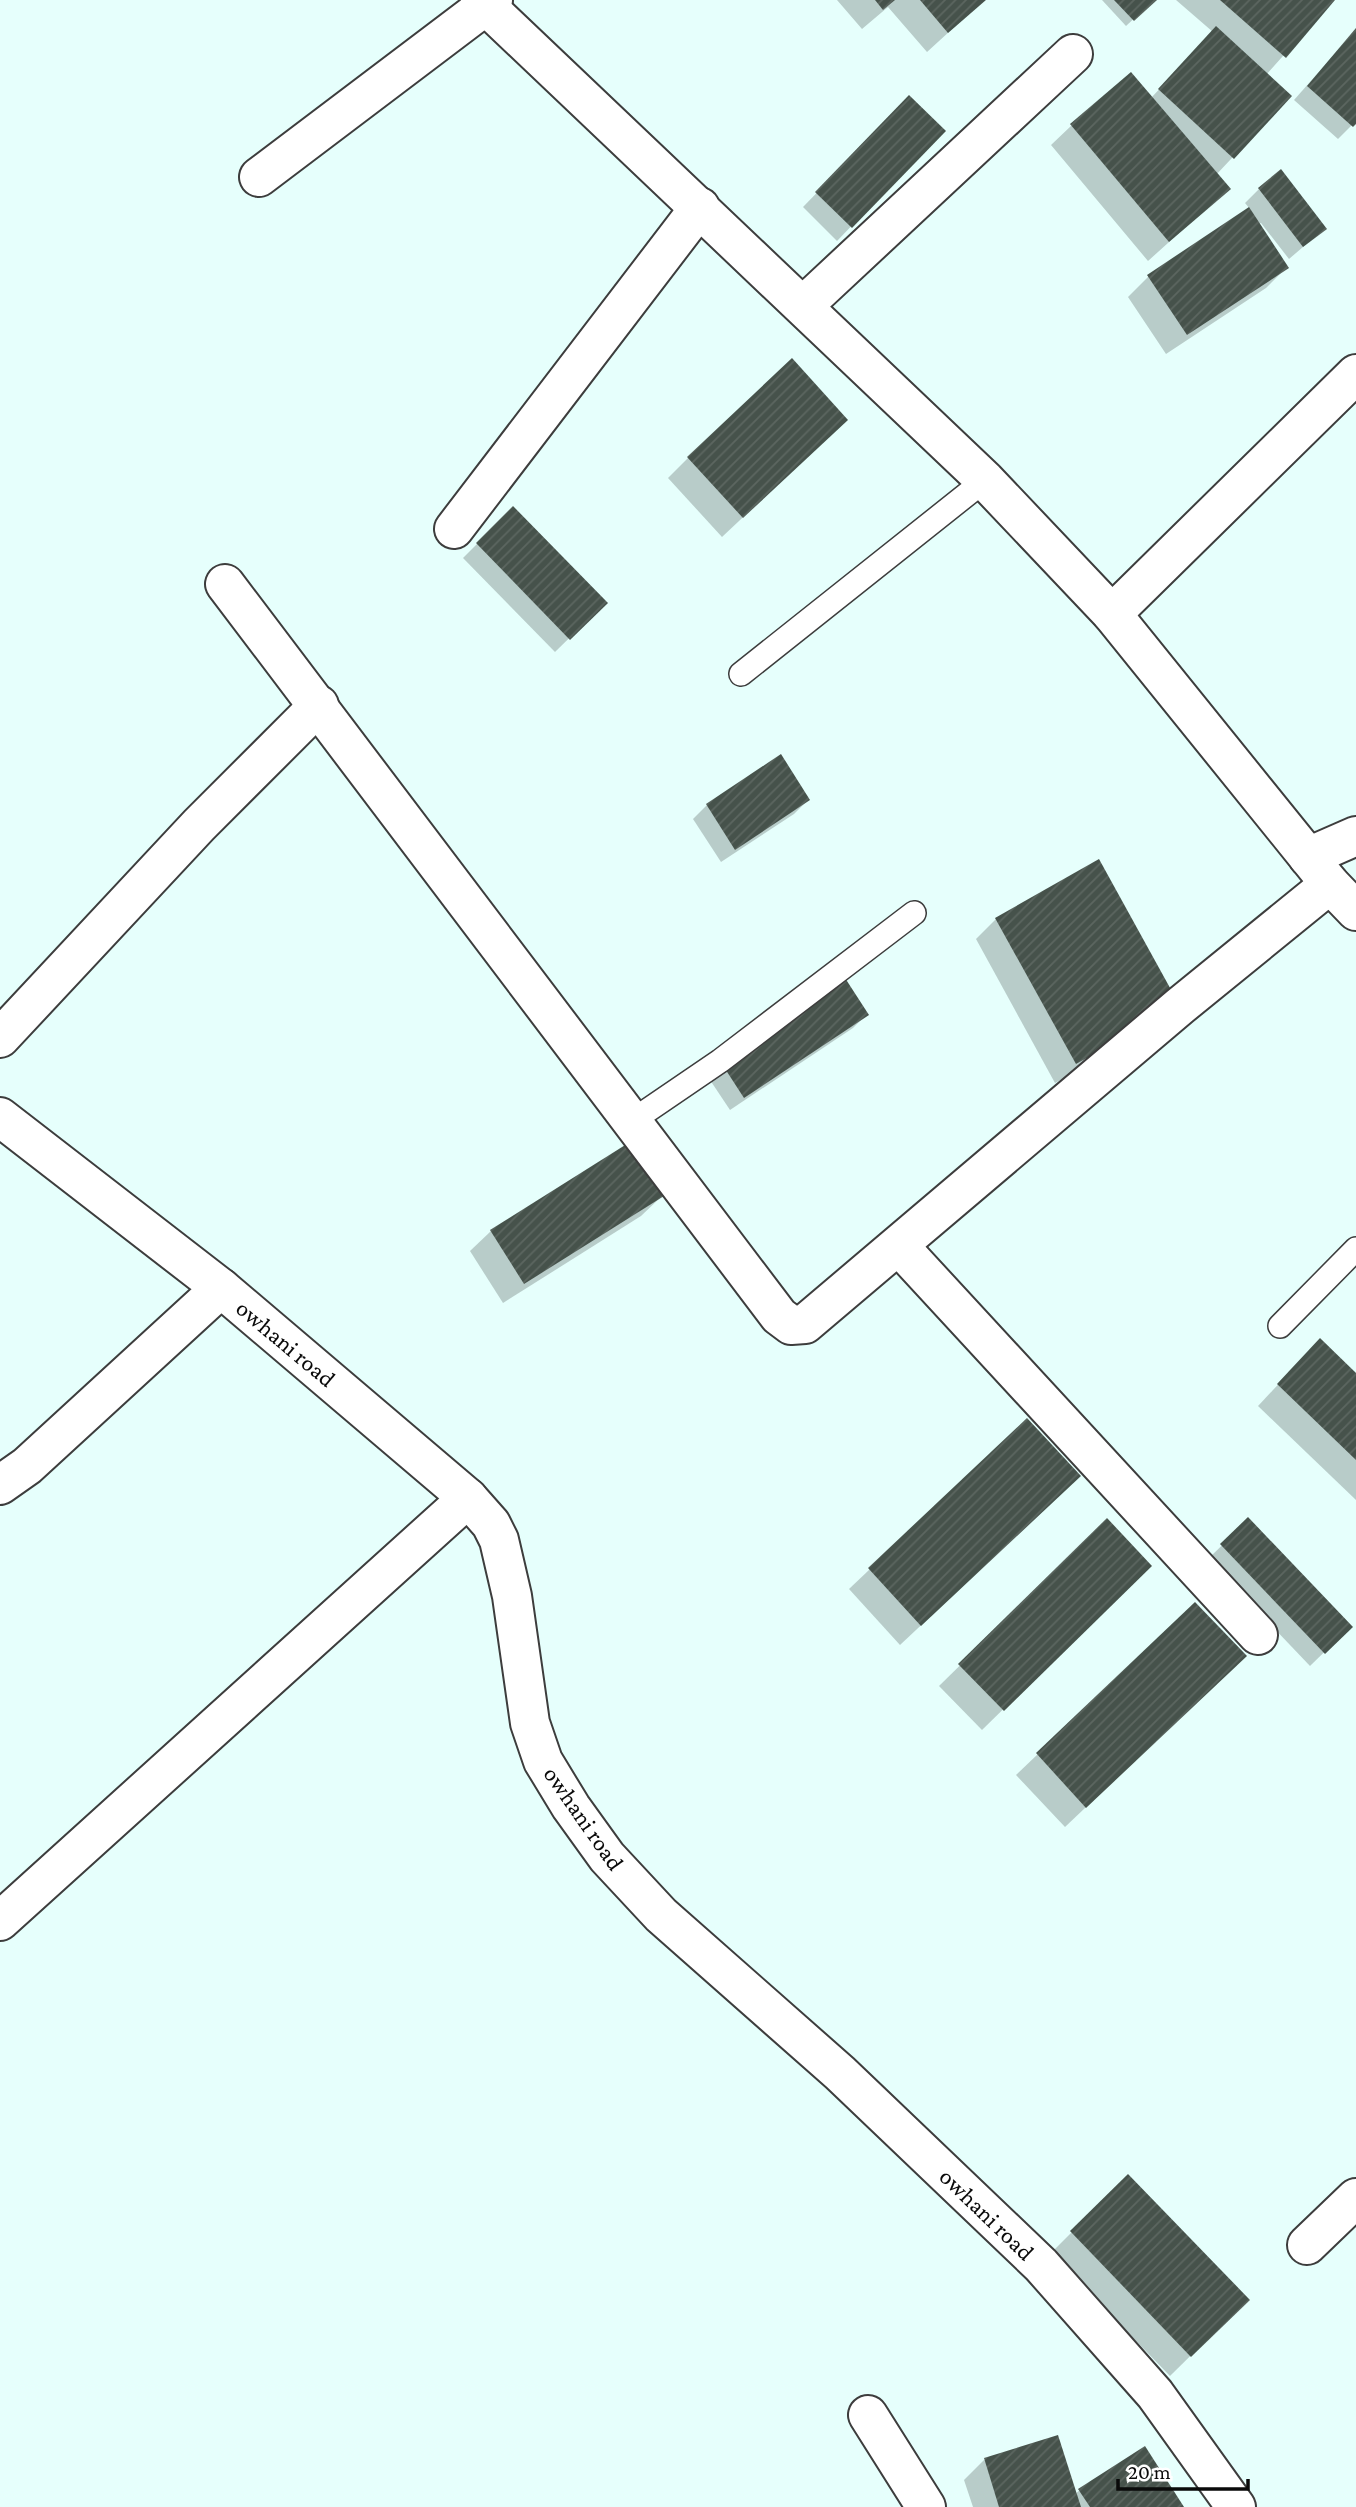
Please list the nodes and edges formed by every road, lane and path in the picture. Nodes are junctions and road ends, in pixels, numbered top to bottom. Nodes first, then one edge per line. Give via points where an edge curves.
1 (487, 2) edge
2 (1073, 54) dead end
3 (259, 177) dead end
4 (700, 207) junction
5 (804, 305) junction
6 (1356, 374) edge
7 (985, 480) junction
8 (454, 529) dead end
9 (225, 584) dead end
10 (1112, 614) junction
11 (741, 674) dead end
12 (319, 705) junction
13 (1356, 836) edge
14 (1331, 884) edge
15 (914, 913) dead end
16 (0, 1038) edge
17 (0, 1117) edge
18 (632, 1121) junction
19 (899, 1246) junction
20 (1356, 1249) edge
21 (221, 1288) junction
22 (1280, 1326) dead end
23 (0, 1485) edge
24 (468, 1498) junction
25 (1258, 1635) dead end
26 (0, 1921) edge
27 (1356, 2199) edge
28 (1307, 2245) dead end
29 (868, 2415) dead end
30 (919, 2504) edge
31 (1236, 2507) edge

1 - 3 street
1 - 4 street
2 - 5 street
4 - 5 street
4 - 8 street
5 - 7 street
6 - 10 street
7 - 10 street
7 - 11 lane
9 - 12 street
10 - 14 street
12 - 16 street via 199,825
12 - 18 street
13 - 14 street
14 - 19 street
15 - 18 lane via 720,1062
17 - 21 street, owhani road
18 - 19 street via 779,1316 791,1325 806,1324
19 - 25 street
20 - 22 lane
21 - 23 street via 27,1466
21 - 24 street, owhani road
24 - 26 street
24 - 31 street, owhani road via 499,1541 512,1596 530,1723 543,1761 607,1857 661,1915 840,2073 1041,2265 1155,2394
27 - 28 street
29 - 30 street

